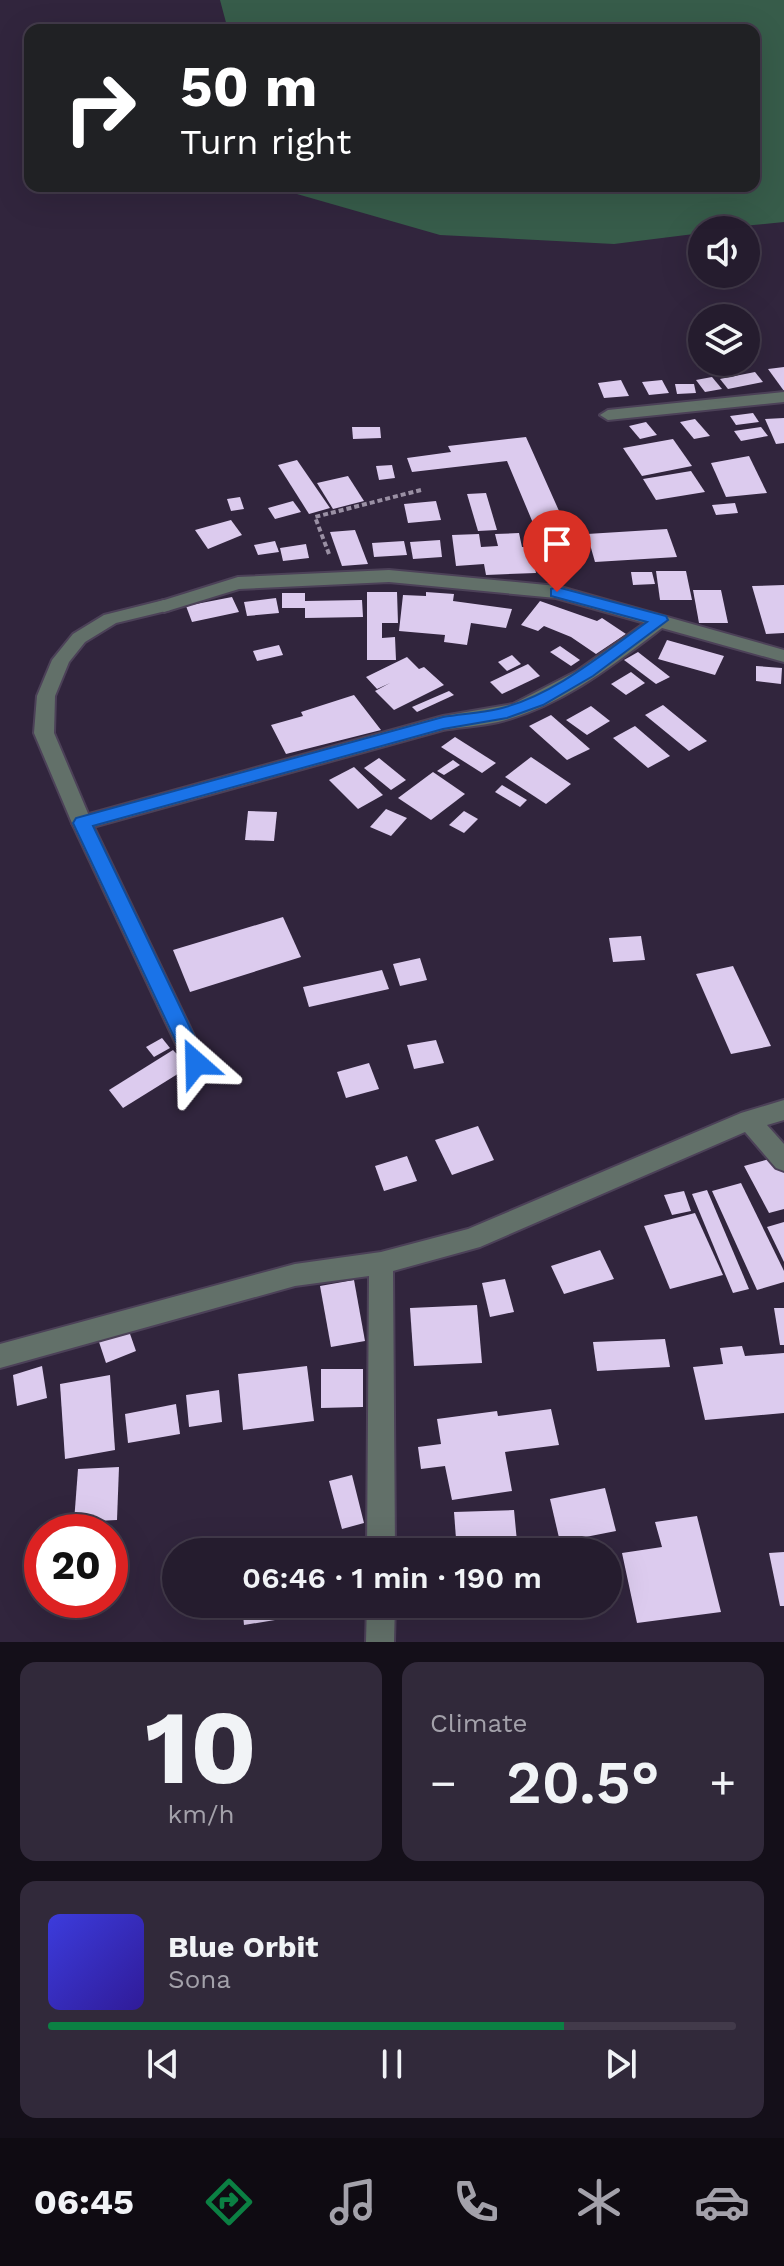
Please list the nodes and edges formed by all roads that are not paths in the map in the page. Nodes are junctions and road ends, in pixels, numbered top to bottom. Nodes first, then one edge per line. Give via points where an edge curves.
1 (784, 397) edge
2 (608, 415) dead end
3 (660, 620) junction
4 (784, 656) edge
5 (82, 823) junction
6 (196, 1063) dead end
7 (784, 1110) edge
8 (749, 1120) junction
9 (784, 1161) edge
10 (381, 1263) junction
11 (0, 1356) edge
12 (381, 1538) edge
13 (381, 1618) edge
14 (380, 1642) edge

1 - 2 street
3 - 4 street
3 - 5 street via 587,672 537,701 501,714 443,723
3 - 5 street via 557,592 389,576 238,583 110,619 79,638 61,660 46,696 44,733
5 - 6 street
7 - 8 street
8 - 9 street
8 - 10 street via 471,1239
10 - 11 street via 295,1275
10 - 12 street
13 - 14 street

